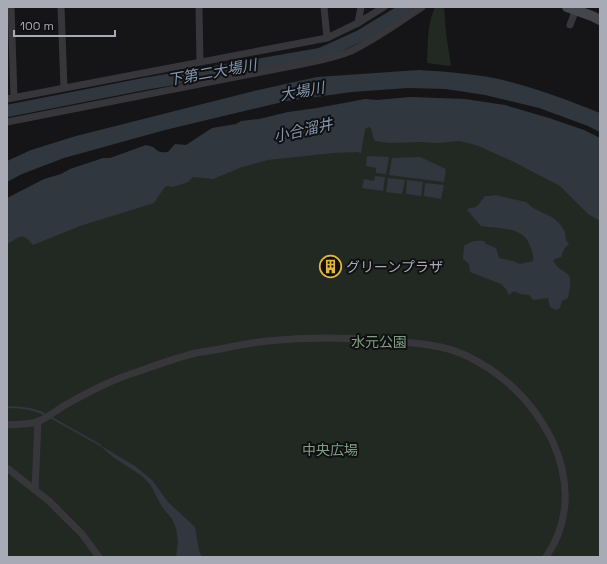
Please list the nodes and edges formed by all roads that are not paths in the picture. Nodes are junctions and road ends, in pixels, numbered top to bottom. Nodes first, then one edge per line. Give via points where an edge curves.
1 (11, 7) edge
2 (61, 7) edge
3 (199, 7) edge
4 (324, 7) edge
5 (361, 7) edge
6 (384, 7) edge
7 (422, 7) edge
8 (572, 8) edge
9 (600, 20) edge
10 (358, 23) junction
11 (570, 26) dead end
12 (327, 38) junction
13 (200, 62) junction
14 (64, 88) junction
15 (11, 98) edge
16 (7, 122) edge
17 (38, 421) junction
18 (7, 425) edge
19 (7, 468) edge
20 (35, 490) junction
21 (98, 557) edge
22 (546, 557) edge

1 - 15 street
2 - 14 street
3 - 13 street
4 - 12 street
5 - 10 street
6 - 10 street
7 - 16 street via 363,45 334,57
8 - 9 street
8 - 11 street
10 - 12 street
12 - 13 street
13 - 14 street
14 - 15 street
17 - 18 street
17 - 20 street
17 - 22 street via 134,372 194,354 266,341 331,338 356,337 424,344 464,355 484,365 520,393 540,418 552,440 566,483 566,501 560,529
19 - 20 street
20 - 21 street via 82,534

